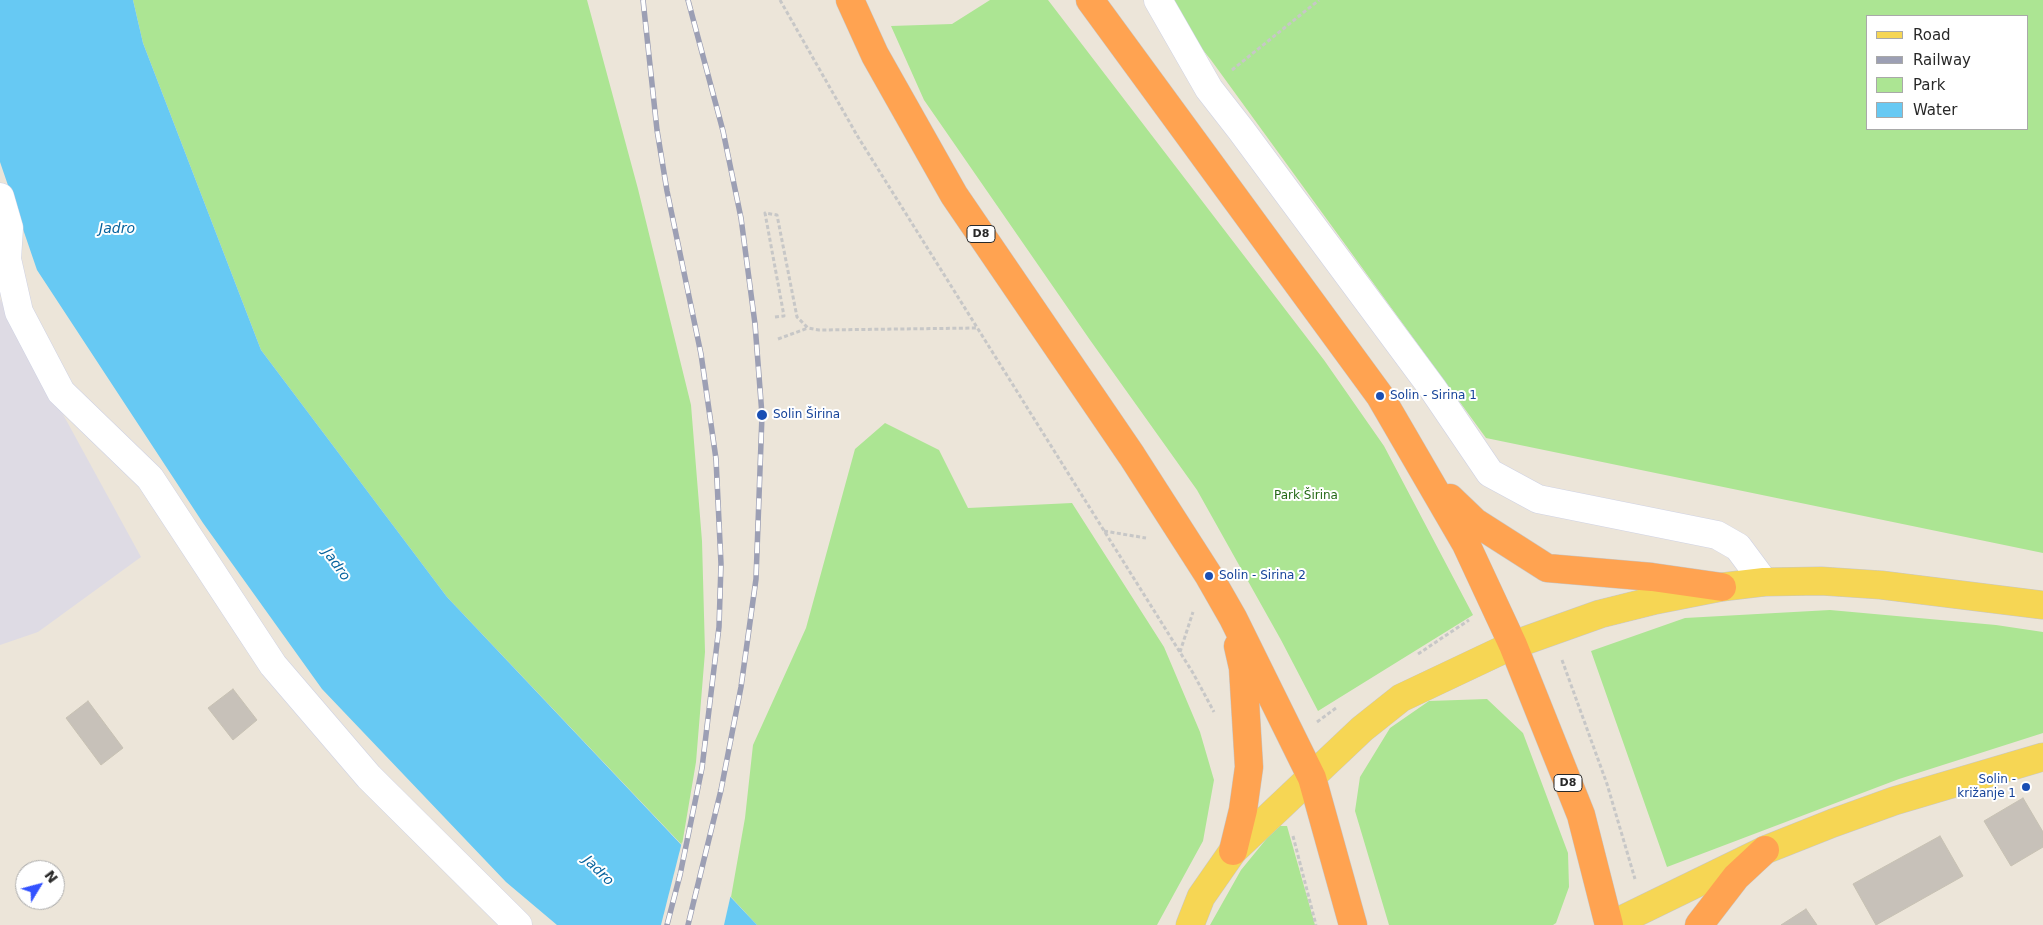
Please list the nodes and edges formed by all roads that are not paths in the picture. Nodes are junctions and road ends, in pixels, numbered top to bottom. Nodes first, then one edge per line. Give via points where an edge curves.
1 (850, 0) edge
2 (1090, 0) edge
3 (1158, 0) edge
4 (0, 197) edge
5 (1429, 478) junction
6 (1764, 582) junction
7 (1722, 587) junction
8 (2043, 605) edge
9 (1233, 618) junction
10 (1513, 646) junction
11 (2043, 756) edge
12 (1312, 778) junction
13 (1765, 850) junction
14 (1233, 851) junction
15 (1353, 924) edge
16 (518, 925) edge
17 (1190, 925) edge
18 (1610, 925) edge
19 (1699, 925) edge

1 - 9 highway, D8 via 875,55 954,195 1132,456
2 - 5 highway, D8 via 1380,396
3 - 6 street via 1209,89 1433,389 1490,473 1538,499 1717,535 1738,548
4 - 16 street via 9,228 7,259 19,312 61,392 150,478 273,665 369,777
5 - 7 highway via 1475,522 1548,568 1652,576
5 - 10 highway, D8 via 1466,544
6 - 7 main road
6 - 8 main road via 1881,585
7 - 10 main road via 1600,614
9 - 12 highway, D8
9 - 14 highway via 1242,668 1249,767
10 - 12 main road via 1401,698 1362,729
10 - 18 highway, D8 via 1580,815
11 - 13 main road via 1894,802
12 - 14 main road
12 - 15 highway, D8
13 - 18 main road
13 - 19 highway via 1736,877
14 - 17 main road via 1201,897

